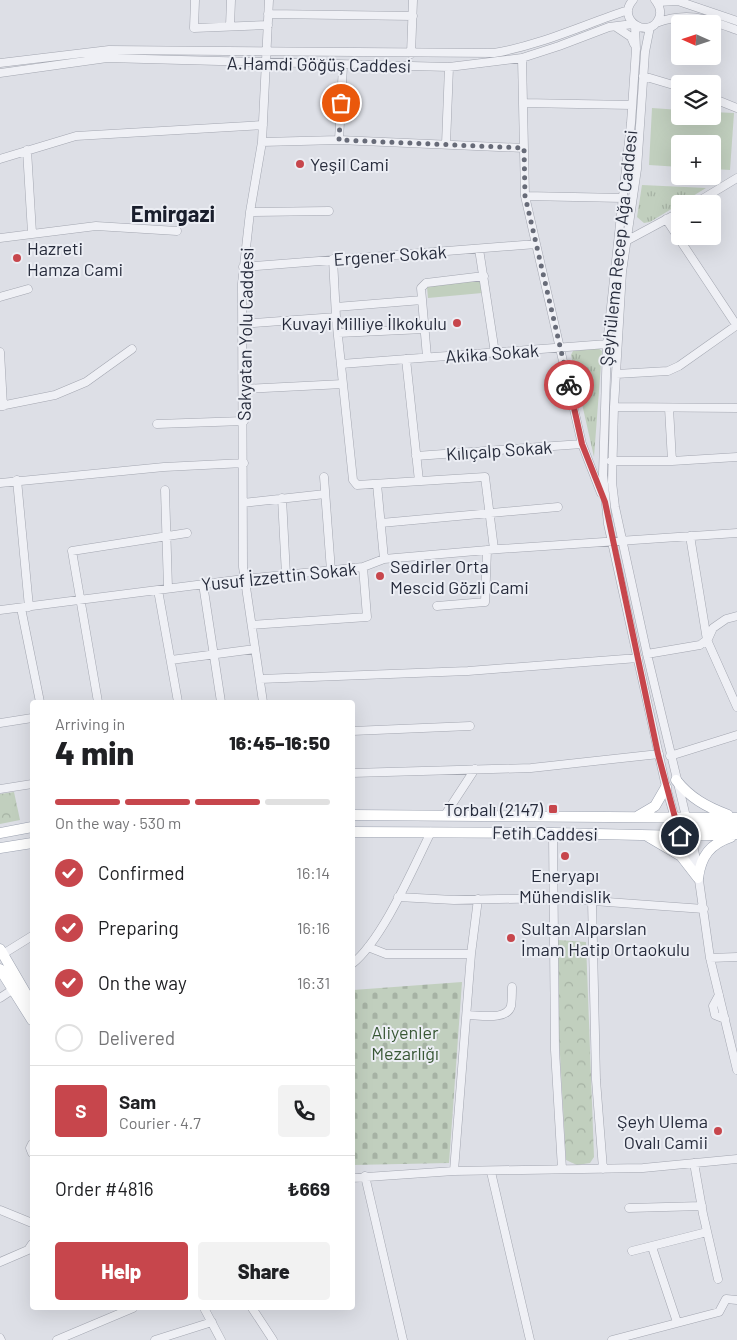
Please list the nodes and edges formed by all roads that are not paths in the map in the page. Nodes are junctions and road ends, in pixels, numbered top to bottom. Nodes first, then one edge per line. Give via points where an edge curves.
1 (195, 0) edge
2 (231, 0) edge
3 (269, 0) edge
4 (413, 0) edge
5 (633, 0) edge
6 (656, 1) edge
7 (628, 10) junction
8 (268, 14) junction
9 (413, 16) junction
10 (737, 21) edge
11 (268, 24) junction
12 (634, 25) junction
13 (653, 25) junction
14 (230, 26) junction
15 (614, 26) junction
16 (737, 30) edge
17 (636, 49) junction
18 (266, 53) junction
19 (411, 54) junction
20 (522, 58) junction
21 (0, 63) edge
22 (265, 64) junction
23 (343, 66) junction
24 (449, 67) junction
25 (0, 73) edge
26 (643, 76) junction
27 (671, 85) edge
28 (721, 102) edge
29 (523, 103) junction
30 (632, 104) junction
31 (737, 108) edge
32 (263, 125) junction
33 (339, 140) junction
34 (262, 142) junction
35 (446, 144) junction
36 (524, 148) junction
37 (27, 150) junction
38 (0, 159) edge
39 (737, 178) edge
40 (709, 195) edge
41 (525, 196) junction
42 (623, 198) junction
43 (330, 211) dead end
44 (250, 212) junction
45 (671, 216) edge
46 (666, 219) junction
47 (177, 231) dead end
48 (32, 233) junction
49 (0, 238) edge
50 (626, 241) junction
51 (536, 244) junction
52 (479, 249) junction
53 (334, 259) junction
54 (243, 267) junction
55 (484, 276) junction
56 (28, 289) dead end
57 (0, 297) edge
58 (422, 300) junction
59 (336, 307) junction
60 (336, 318) junction
61 (242, 324) junction
62 (737, 325) edge
63 (424, 329) junction
64 (338, 333) junction
65 (607, 344) junction
66 (560, 347) junction
67 (132, 350) dead end
68 (0, 352) edge
69 (495, 353) junction
70 (427, 357) junction
71 (406, 359) junction
72 (341, 364) junction
73 (616, 374) junction
74 (343, 384) junction
75 (243, 388) junction
76 (2, 406) edge
77 (614, 407) junction
78 (669, 408) junction
79 (737, 408) edge
80 (244, 421) junction
81 (157, 424) dead end
82 (582, 444) junction
83 (416, 456) junction
84 (737, 457) edge
85 (612, 461) junction
86 (672, 461) junction
87 (244, 463) junction
88 (324, 477) dead end
89 (16, 480) junction
90 (419, 481) junction
91 (0, 483) edge
92 (377, 484) junction
93 (165, 490) dead end
94 (324, 494) junction
95 (282, 498) junction
96 (605, 502) junction
97 (243, 503) junction
98 (558, 507) dead end
99 (490, 513) junction
100 (381, 523) junction
101 (187, 533) dead end
102 (737, 533) edge
103 (167, 534) junction
104 (690, 536) junction
105 (622, 542) junction
106 (612, 543) junction
107 (490, 550) junction
108 (384, 559) junction
109 (363, 567) junction
110 (331, 570) junction
111 (286, 575) junction
112 (244, 579) junction
113 (202, 584) junction
114 (168, 588) junction
115 (158, 590) junction
116 (82, 601) junction
117 (437, 606) dead end
118 (25, 608) junction
119 (0, 610) edge
120 (737, 616) edge
121 (252, 625) junction
122 (706, 640) junction
123 (255, 649) junction
124 (213, 654) junction
125 (647, 654) junction
126 (638, 658) junction
127 (171, 660) junction
128 (260, 679) junction
129 (40, 700) edge
130 (98, 700) edge
131 (178, 700) edge
132 (221, 700) edge
133 (263, 700) edge
134 (737, 707) edge
135 (30, 718) edge
136 (0, 723) edge
137 (470, 726) dead end
138 (355, 731) edge
139 (737, 735) edge
140 (658, 754) junction
141 (670, 756) junction
142 (475, 769) junction
143 (355, 774) edge
144 (676, 780) junction
145 (30, 784) edge
146 (666, 787) junction
147 (0, 789) edge
148 (355, 815) edge
149 (445, 815) junction
150 (634, 817) junction
151 (674, 817) junction
152 (736, 820) edge
153 (30, 826) edge
154 (355, 832) edge
155 (430, 832) junction
156 (0, 833) edge
157 (553, 833) junction
158 (685, 833) junction
159 (613, 834) junction
160 (737, 834) edge
161 (646, 835) junction
162 (30, 843) edge
163 (0, 848) edge
164 (698, 878) junction
165 (398, 897) junction
166 (552, 898) junction
167 (478, 899) junction
168 (592, 900) junction
169 (704, 909) junction
170 (30, 937) edge
171 (368, 947) junction
172 (2, 951) edge
173 (471, 954) junction
174 (737, 957) edge
175 (710, 958) junction
176 (355, 961) edge
177 (1, 974) edge
178 (512, 986) dead end
179 (12, 990) junction
180 (0, 998) edge
181 (30, 1000) edge
182 (467, 1015) junction
183 (30, 1017) edge
184 (737, 1069) edge
185 (737, 1159) edge
186 (694, 1163) junction
187 (603, 1169) junction
188 (562, 1170) junction
189 (454, 1171) junction
190 (491, 1172) junction
191 (365, 1176) junction
192 (355, 1178) edge
193 (702, 1206) junction
194 (629, 1208) dead end
195 (0, 1210) edge
196 (30, 1222) edge
197 (707, 1232) junction
198 (30, 1247) edge
199 (652, 1247) junction
200 (632, 1251) dead end
201 (0, 1262) edge
202 (718, 1279) dead end
203 (737, 1300) edge
204 (127, 1310) edge
205 (205, 1310) edge
206 (253, 1310) edge
207 (212, 1322) junction
208 (677, 1322) junction
209 (57, 1340) edge
210 (155, 1340) edge
211 (221, 1340) edge
212 (273, 1340) edge
213 (403, 1340) edge
214 (530, 1340) edge
215 (612, 1340) edge

1 - 14 street via 194,28
2 - 14 street
3 - 8 street, Sakyatan Yolu Caddesi
4 - 9 street
5 - 7 street
6 - 10 street via 678,1
6 - 13 street via 660,12
7 - 12 street via 628,18
7 - 19 street, A.Hamdi Göğüş Caddesi via 518,49 494,53
8 - 9 street
8 - 11 street, Sakyatan Yolu Caddesi
9 - 19 street
11 - 14 street
11 - 18 street, Sakyatan Yolu Caddesi
12 - 13 street, A.Hamdi Göğüş Caddesi via 642,29
12 - 15 street, A.Hamdi Göğüş Caddesi
12 - 17 street, Şeyhülema Recep Ağa Caddesi
13 - 16 street via 673,16 689,16
13 - 26 street, Şeyhülema Recep Ağa Caddesi via 645,52
15 - 17 street via 631,37
15 - 20 street, A.Hamdi Göğüş Caddesi
17 - 30 street, Şeyhülema Recep Ağa Caddesi
18 - 19 street, A.Hamdi Göğüş Caddesi
18 - 21 street, A.Hamdi Göğüş Caddesi via 109,50
18 - 22 street, Sakyatan Yolu Caddesi
20 - 24 street, A.Hamdi Göğüş Caddesi
20 - 29 street
22 - 23 street, A.Hamdi Göğüş Caddesi
22 - 25 street, A.Hamdi Göğüş Caddesi via 108,58
22 - 32 street, Sakyatan Yolu Caddesi
23 - 24 street, A.Hamdi Göğüş Caddesi
23 - 33 street
24 - 35 street
26 - 27 street
26 - 50 street, Şeyhülema Recep Ağa Caddesi via 637,169
28 - 31 street
29 - 30 street
29 - 36 street
30 - 42 street, Şeyhülema Recep Ağa Caddesi
32 - 34 street, Sakyatan Yolu Caddesi
32 - 37 street via 76,136
33 - 34 street
33 - 35 street
34 - 44 street, Sakyatan Yolu Caddesi
35 - 36 street
36 - 41 street
37 - 38 street
37 - 48 street
39 - 40 street
41 - 42 street
41 - 51 street
42 - 65 street, Şeyhülema Recep Ağa Caddesi
43 - 44 street
44 - 54 street, Sakyatan Yolu Caddesi
45 - 46 street
46 - 50 street
46 - 62 street
47 - 48 street via 96,226
48 - 49 street
50 - 73 street, Şeyhülema Recep Ağa Caddesi
51 - 52 street, Ergener Sokak
51 - 66 street
52 - 53 street, Ergener Sokak
52 - 55 street
53 - 54 street, Ergener Sokak
53 - 59 street
54 - 61 street, Sakyatan Yolu Caddesi
55 - 58 street via 426,283 421,288
55 - 69 street
56 - 57 street
58 - 59 street
58 - 63 street
59 - 60 street
60 - 61 street
60 - 64 street
61 - 75 street, Sakyatan Yolu Caddesi
62 - 73 street via 668,371
63 - 64 street
63 - 70 street
64 - 72 street
65 - 66 street, Akika Sokak
65 - 96 street, Şeyhülema Recep Ağa Caddesi via 602,446
66 - 69 street, Akika Sokak
66 - 82 street
67 - 76 street via 86,382 55,395
68 - 76 street
69 - 70 street, Akika Sokak
70 - 71 street, Akika Sokak
71 - 72 street, Akika Sokak
71 - 83 street
72 - 74 street
73 - 77 street, Şeyhülema Recep Ağa Caddesi
74 - 75 street
74 - 92 street via 354,480 357,485
75 - 80 street, Sakyatan Yolu Caddesi
77 - 78 street
77 - 85 street, Şeyhülema Recep Ağa Caddesi
78 - 79 street
78 - 86 street
80 - 81 street
80 - 87 street, Sakyatan Yolu Caddesi
82 - 83 street, Kılıçalp Sokak
82 - 96 street
83 - 90 street
84 - 86 street
85 - 86 street
85 - 105 street, Şeyhülema Recep Ağa Caddesi via 615,507
87 - 89 street
87 - 97 street, Sakyatan Yolu Caddesi
88 - 94 street
89 - 91 street
89 - 118 street
90 - 92 street
90 - 99 street via 485,477
92 - 100 street
93 - 103 street
94 - 95 street
94 - 110 street
95 - 97 street
95 - 111 street
96 - 106 street, Şeyhülema Recep Ağa Caddesi
97 - 112 street, Sakyatan Yolu Caddesi
98 - 99 street
99 - 100 street
99 - 107 street
100 - 108 street
101 - 103 street
102 - 104 street, Yusuf İzzettin Sokak
103 - 114 street
103 - 116 street via 72,550
104 - 105 street, Yusuf İzzettin Sokak
104 - 122 street
105 - 106 street, Yusuf İzzettin Sokak
105 - 125 street, Şeyhülema Recep Ağa Caddesi
106 - 107 street, Yusuf İzzettin Sokak
106 - 126 street, Şeyhülema Recep Ağa Caddesi
107 - 108 street, Yusuf İzzettin Sokak
107 - 117 street via 485,602
108 - 109 street, Yusuf İzzettin Sokak
109 - 110 street, Yusuf İzzettin Sokak
109 - 121 street via 367,617
110 - 111 street, Yusuf İzzettin Sokak
111 - 112 street, Yusuf İzzettin Sokak
112 - 113 street, Yusuf İzzettin Sokak
112 - 121 street, Sakyatan Yolu Caddesi
113 - 114 street, Yusuf İzzettin Sokak
113 - 124 street
114 - 115 street, Yusuf İzzettin Sokak
115 - 116 street, Yusuf İzzettin Sokak
115 - 127 street
116 - 118 street, Yusuf İzzettin Sokak
116 - 130 street
118 - 119 street, Yusuf İzzettin Sokak
118 - 129 street
120 - 122 street via 713,628
121 - 123 street, Sakyatan Yolu Caddesi
122 - 125 street via 700,645
122 - 134 street
123 - 124 street
123 - 128 street, Sakyatan Yolu Caddesi
124 - 127 street
124 - 132 street
125 - 141 street, Şeyhülema Recep Ağa Caddesi
126 - 128 street via 468,671
126 - 140 street, Şeyhülema Recep Ağa Caddesi
127 - 131 street
128 - 133 street, Sakyatan Yolu Caddesi
135 - 136 street
137 - 138 street
139 - 141 street
140 - 142 street via 531,768
140 - 146 street, Şeyhülema Recep Ağa Caddesi
141 - 144 street, Şeyhülema Recep Ağa Caddesi
142 - 143 street
142 - 149 street
144 - 152 main road via 697,801
144 - 158 street, Şeyhülema Recep Ağa Caddesi
145 - 147 street
146 - 150 main road via 655,806
146 - 151 street, Şeyhülema Recep Ağa Caddesi
148 - 149 main road, Fetih Caddesi
149 - 150 main road, Fetih Caddesi
150 - 151 main road, Fetih Caddesi
151 - 158 main road, Fetih Caddesi
152 - 158 main road, Fetih Caddesi
153 - 156 main road
154 - 155 main road, Fetih Caddesi
155 - 157 main road, Fetih Caddesi
155 - 165 street
157 - 159 main road, Fetih Caddesi
157 - 166 street
158 - 159 main road via 629,831
158 - 160 main road, Fetih Caddesi
158 - 161 main road, Fetih Caddesi
158 - 164 street, Şeyhülema Recep Ağa Caddesi
159 - 161 main road, Fetih Caddesi
160 - 164 main road via 714,845 704,854
161 - 164 main road via 681,856
162 - 163 main road
164 - 169 street, Şeyhülema Recep Ağa Caddesi
165 - 167 street
165 - 171 street
166 - 167 street
166 - 168 street
166 - 188 street via 555,1050
167 - 173 street
168 - 169 street
168 - 187 street via 596,1080
169 - 175 street, Şeyhülema Recep Ağa Caddesi
170 - 172 street
171 - 173 street via 386,954
171 - 176 street
172 - 181 main road
173 - 182 street
174 - 175 street
175 - 184 street, Şeyhülema Recep Ağa Caddesi
177 - 179 main road
178 - 182 street via 508,1012
179 - 180 street
179 - 183 main road
182 - 189 street
185 - 186 street
186 - 187 street
186 - 193 street
187 - 188 street
188 - 190 street
189 - 190 street
189 - 191 street
190 - 214 street
191 - 192 street
191 - 213 street
193 - 194 street
193 - 197 street
195 - 196 street
197 - 199 street
197 - 202 street
198 - 201 street
199 - 200 street
199 - 208 street
203 - 208 street via 726,1299 719,1312
204 - 209 street
205 - 207 street
206 - 212 street
207 - 210 street
207 - 211 street
208 - 215 street

